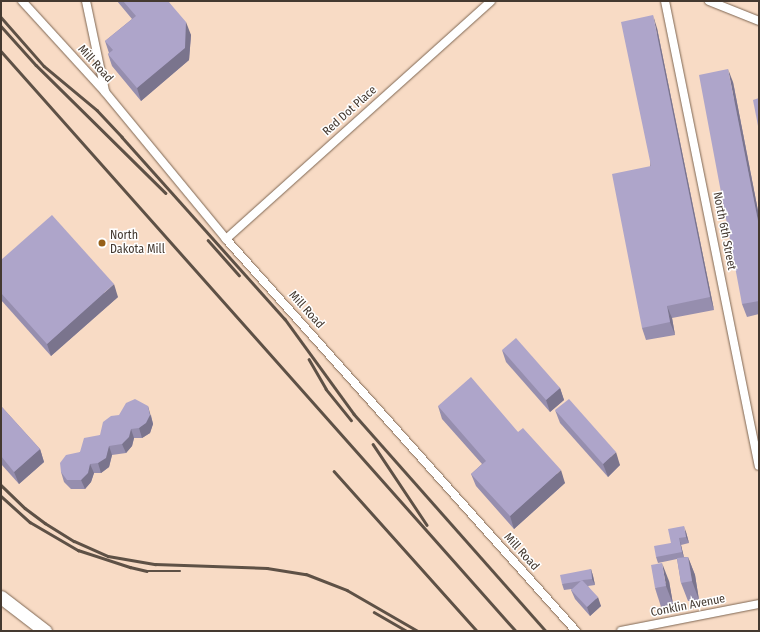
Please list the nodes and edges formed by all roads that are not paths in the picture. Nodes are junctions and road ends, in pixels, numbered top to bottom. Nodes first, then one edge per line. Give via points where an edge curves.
1 (22, 1) edge
2 (86, 1) edge
3 (491, 1) edge
4 (665, 1) edge
5 (709, 1) edge
6 (759, 21) edge
7 (105, 92) junction
8 (226, 239) junction
9 (759, 466) edge
10 (1, 597) edge
11 (759, 604) edge
12 (45, 631) edge
13 (576, 631) edge
14 (622, 631) edge

1 - 7 street, Mill Road
2 - 7 street
3 - 8 street, Red Dot Place
4 - 9 street, North 6th Street
5 - 6 street
7 - 8 street, Mill Road
8 - 13 street, Mill Road
10 - 12 main road
11 - 14 street, Conklin Avenue

